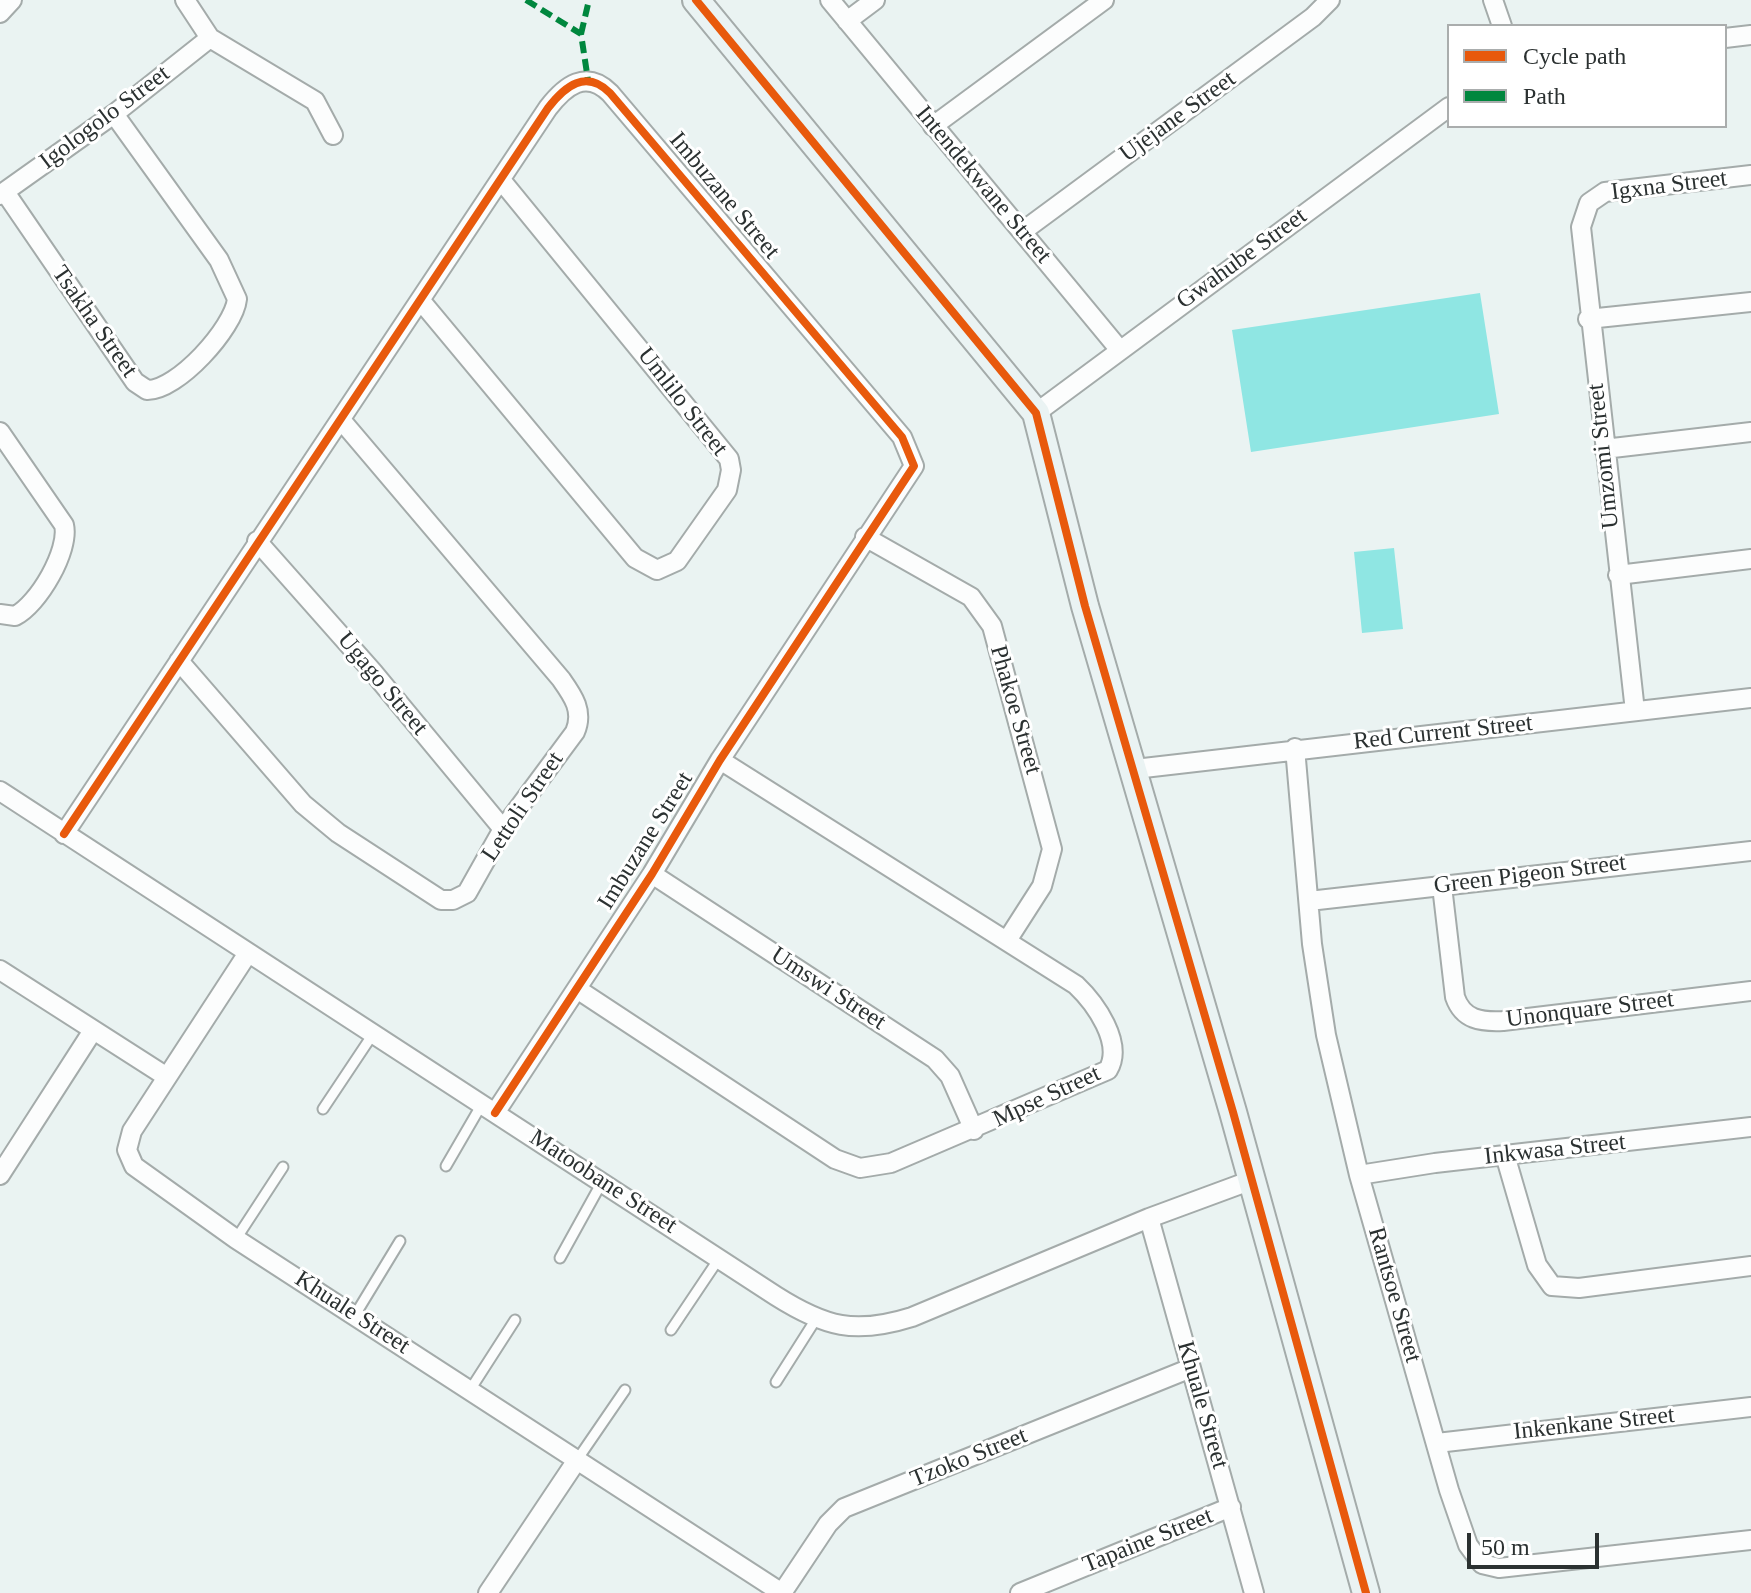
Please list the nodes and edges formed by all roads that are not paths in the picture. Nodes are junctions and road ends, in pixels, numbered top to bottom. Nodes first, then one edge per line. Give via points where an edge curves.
1 (12, 0) edge
2 (185, 0) edge
3 (696, 0) edge
4 (830, 0) edge
5 (875, 0) edge
6 (1104, 0) edge
7 (1330, 0) edge
8 (1493, 0) edge
9 (0, 13) edge
10 (847, 21) junction
11 (1501, 24) edge
12 (1751, 35) edge
13 (210, 38) junction
14 (1727, 38) edge
15 (1447, 108) edge
16 (114, 114) junction
17 (933, 126) junction
18 (333, 135) dead end
19 (1751, 175) edge
20 (501, 180) junction
21 (3, 194) edge
22 (1589, 203) joint
23 (1023, 231) junction
24 (421, 301) junction
25 (1751, 302) edge
26 (1588, 319) junction
27 (1119, 349) junction
28 (1036, 413) junction
29 (342, 421) junction
30 (0, 432) edge
31 (1751, 432) edge
32 (1604, 449) junction
33 (865, 537) junction
34 (257, 541) junction
35 (1751, 559) edge
36 (1618, 575) junction
37 (0, 614) edge
38 (179, 661) junction
39 (1751, 698) edge
40 (1635, 711) junction
41 (1295, 748) junction
42 (720, 760) junction
43 (1135, 769) junction
44 (0, 791) edge
45 (503, 829) junction
46 (64, 834) junction
47 (1751, 851) edge
48 (652, 874) junction
49 (1442, 886) junction
50 (1309, 901) junction
51 (1008, 939) junction
52 (248, 953) junction
53 (0, 970) edge
54 (577, 989) junction
55 (1751, 991) edge
56 (92, 1032) junction
57 (373, 1034) junction
58 (167, 1077) junction
59 (323, 1109) dead end
60 (489, 1109) junction
61 (1751, 1127) edge
62 (974, 1130) junction
63 (1505, 1155) junction
64 (446, 1166) dead end
65 (283, 1167) dead end
66 (0, 1175) edge
67 (1359, 1175) junction
68 (1252, 1180) junction
69 (602, 1182) junction
70 (1149, 1218) junction
71 (236, 1239) junction
72 (400, 1241) dead end
73 (720, 1257) junction
74 (560, 1258) dead end
75 (1751, 1266) edge
76 (355, 1315) junction
77 (816, 1319) junction
78 (515, 1320) dead end
79 (671, 1330) dead end
80 (1191, 1368) junction
81 (776, 1382) dead end
82 (470, 1390) junction
83 (625, 1390) dead end
84 (1751, 1407) edge
85 (1437, 1443) junction
86 (577, 1460) junction
87 (1231, 1507) junction
88 (1751, 1540) edge
89 (488, 1593) edge
90 (782, 1593) edge
91 (1020, 1593) edge
92 (1254, 1593) edge
93 (1366, 1593) edge

1 - 9 street
2 - 13 street
3 - 28 street
4 - 10 street
5 - 10 street
6 - 17 street
7 - 23 street, Ujejane Street
8 - 11 street
10 - 17 street, Intendekwane Street
12 - 14 street
13 - 16 street, Igologolo Street
13 - 18 street via 315,101
15 - 27 street, Gwahube Street
16 - 21 street, Igologolo Street
16 - 21 street, Tsakha Street via 219,260 237,299 230,323 172,384 147,390 135,382
17 - 23 street, Intendekwane Street
19 - 22 street, Igxna Street via 1605,192
20 - 24 street, Imbuzane Street
20 - 24 street, Umlilo Street via 729,459 727,490 677,561 657,570 635,558
20 - 33 street, Imbuzane Street via 567,87 588,80 610,93 909,449 911,476
22 - 26 street, Umzomi Street via 1581,227
23 - 27 street, Intendekwane Street
24 - 29 street, Imbuzane Street
25 - 26 street
26 - 32 street, Umzomi Street
27 - 28 street, Gwahube Street
28 - 43 street via 1085,606
29 - 34 street, Imbuzane Street
29 - 45 street, Lettoli Street via 577,704 575,732
30 - 37 street via 64,525 66,540 61,557 25,609 15,616
31 - 32 street
32 - 36 street, Umzomi Street
33 - 42 street, Imbuzane Street
33 - 51 street, Phakoe Street via 971,597 992,626 1052,849 1042,886
34 - 38 street, Imbuzane Street
34 - 45 street, Ugago Street
35 - 36 street
36 - 40 street, Umzomi Street
38 - 45 street, Lettoli Street via 303,804 441,900 467,893
38 - 46 street, Imbuzane Street
39 - 40 street, Red Current Street
40 - 41 street, Red Current Street
41 - 43 street, Red Current Street
41 - 50 street, Rantsoe Street
42 - 48 street, Imbuzane Street
42 - 51 street, Mpse Street
43 - 68 street
44 - 46 street, Matoobane Street
46 - 52 street, Matoobane Street
47 - 49 street, Green Pigeon Street
48 - 54 street, Imbuzane Street
48 - 62 street, Umswi Street via 935,1059 950,1076
49 - 50 street, Green Pigeon Street
49 - 55 street, Unonquare Street via 1455,997 1462,1011 1477,1020
50 - 67 street, Rantsoe Street via 1326,1035
51 - 62 street, Mpse Street via 1085,993 1111,1042 1111,1065 1103,1075
52 - 57 street, Matoobane Street
52 - 58 street, Khuale Street
53 - 56 street
54 - 60 street, Imbuzane Street
54 - 62 street, Mpse Street via 850,1166 891,1163
56 - 58 street
56 - 66 street
57 - 59 lane
57 - 60 street, Matoobane Street
58 - 71 street, Khuale Street via 132,1131 130,1160 141,1175
60 - 64 lane
60 - 69 street, Matoobane Street
61 - 63 street, Inkwasa Street
63 - 67 street, Inkwasa Street
63 - 75 street via 1537,1265 1552,1286 1579,1288
65 - 71 lane
67 - 85 street, Rantsoe Street
68 - 70 street, Matoobane Street
68 - 93 street
69 - 73 street, Matoobane Street
69 - 74 lane
70 - 77 street, Matoobane Street via 886,1325 849,1328
70 - 80 street, Khuale Street
71 - 76 street, Khuale Street
72 - 76 lane
73 - 77 street, Matoobane Street
73 - 79 lane
76 - 82 street, Khuale Street
77 - 81 lane
78 - 82 lane
80 - 87 street, Khuale Street
80 - 90 street, Tzoko Street via 844,1508
82 - 86 street, Khuale Street
83 - 86 lane
84 - 85 street, Inkenkane Street
85 - 88 street, Rantsoe Street via 1468,1545 1487,1567
86 - 89 street
86 - 90 street, Khuale Street
87 - 91 street, Tapaine Street
87 - 92 street, Khuale Street

